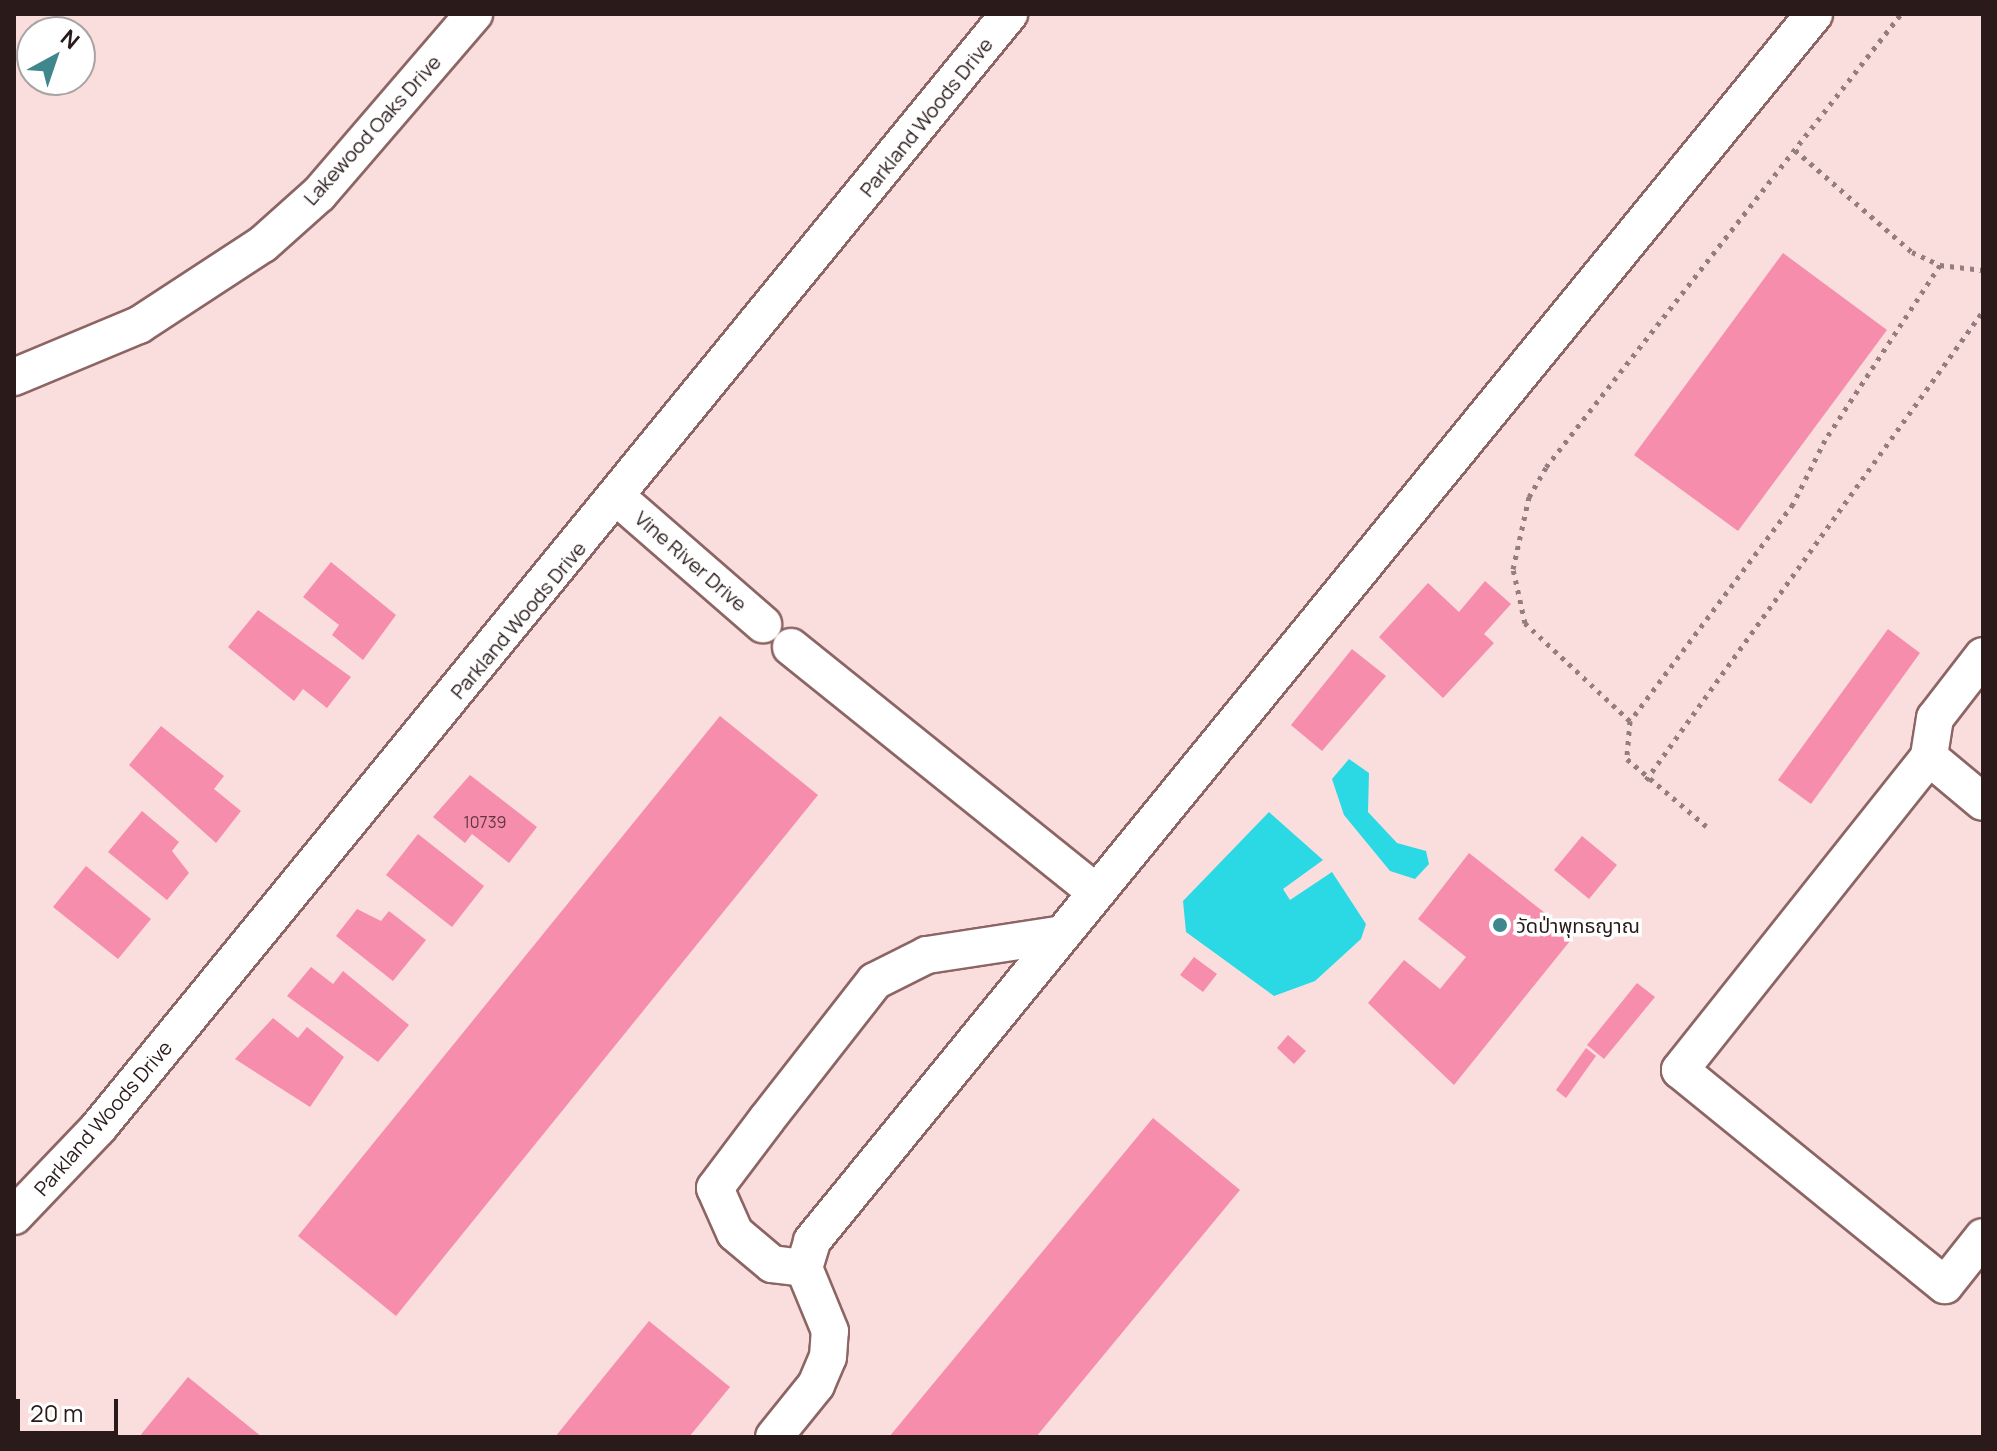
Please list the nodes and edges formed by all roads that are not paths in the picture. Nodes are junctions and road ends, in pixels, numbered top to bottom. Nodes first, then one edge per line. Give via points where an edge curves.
1 (474, 14) edge
2 (1009, 14) edge
3 (1814, 14) edge
4 (14, 377) edge
5 (619, 499) junction
6 (763, 624) dead end
7 (791, 647) dead end
8 (1983, 656) edge
9 (1929, 757) junction
10 (1983, 802) edge
11 (1094, 891) junction
12 (1058, 935) junction
13 (14, 1216) edge
14 (1983, 1237) edge
15 (804, 1268) junction
16 (774, 1437) edge

1 - 4 street, Lakewood Oaks Drive via 319,194 263,244 139,325
2 - 5 street, Parkland Woods Drive
3 - 11 street
5 - 6 street, Vine River Drive
5 - 13 street, Parkland Woods Drive via 99,1127
7 - 11 street
8 - 9 street via 1935,718
9 - 10 street
9 - 14 street via 1680,1070 1945,1285
11 - 12 street
12 - 15 street via 812,1241
12 - 15 street via 927,955 875,981 767,1119 715,1188 735,1233 772,1264
15 - 16 street via 830,1331 828,1357 816,1385

